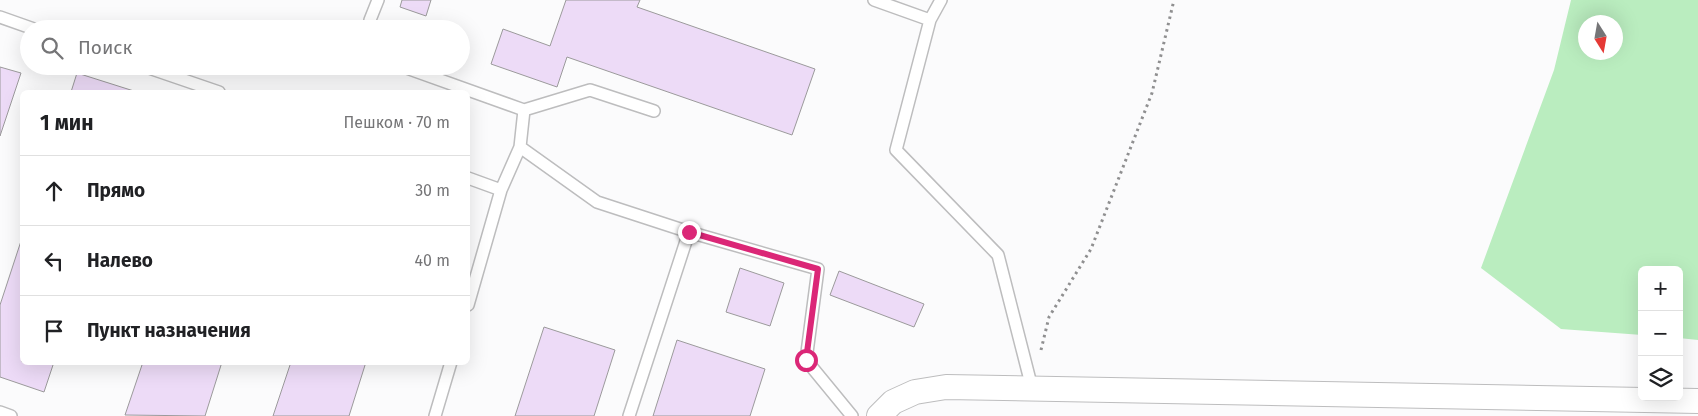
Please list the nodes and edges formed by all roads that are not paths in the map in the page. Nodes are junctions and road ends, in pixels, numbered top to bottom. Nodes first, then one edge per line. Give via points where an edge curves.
1 (378, 0) edge
2 (874, 0) edge
3 (941, 0) edge
4 (0, 17) edge
5 (370, 20) edge
6 (930, 20) junction
7 (20, 24) edge
8 (169, 75) edge
9 (426, 75) edge
10 (213, 90) edge
11 (468, 90) edge
12 (470, 91) edge
13 (524, 110) junction
14 (654, 111) dead end
15 (520, 147) junction
16 (470, 179) edge
17 (501, 190) junction
18 (689, 232) junction
19 (470, 298) edge
20 (450, 365) edge
21 (1032, 388) junction
22 (1698, 401) edge
23 (0, 412) edge
24 (11, 416) edge
25 (435, 416) edge
26 (629, 416) edge
27 (852, 416) edge
28 (879, 416) edge

1 - 5 lane
2 - 6 lane
3 - 6 lane
4 - 7 lane
6 - 21 lane via 896,150 998,255
8 - 10 lane
9 - 11 lane
12 - 13 lane
13 - 14 lane via 590,90
13 - 15 lane
15 - 17 lane
15 - 18 lane via 597,202
16 - 17 lane
17 - 19 lane
18 - 26 lane
18 - 27 lane via 818,269 806,360
20 - 25 lane
21 - 22 street
21 - 28 street via 946,387 915,392 893,402
23 - 24 lane

